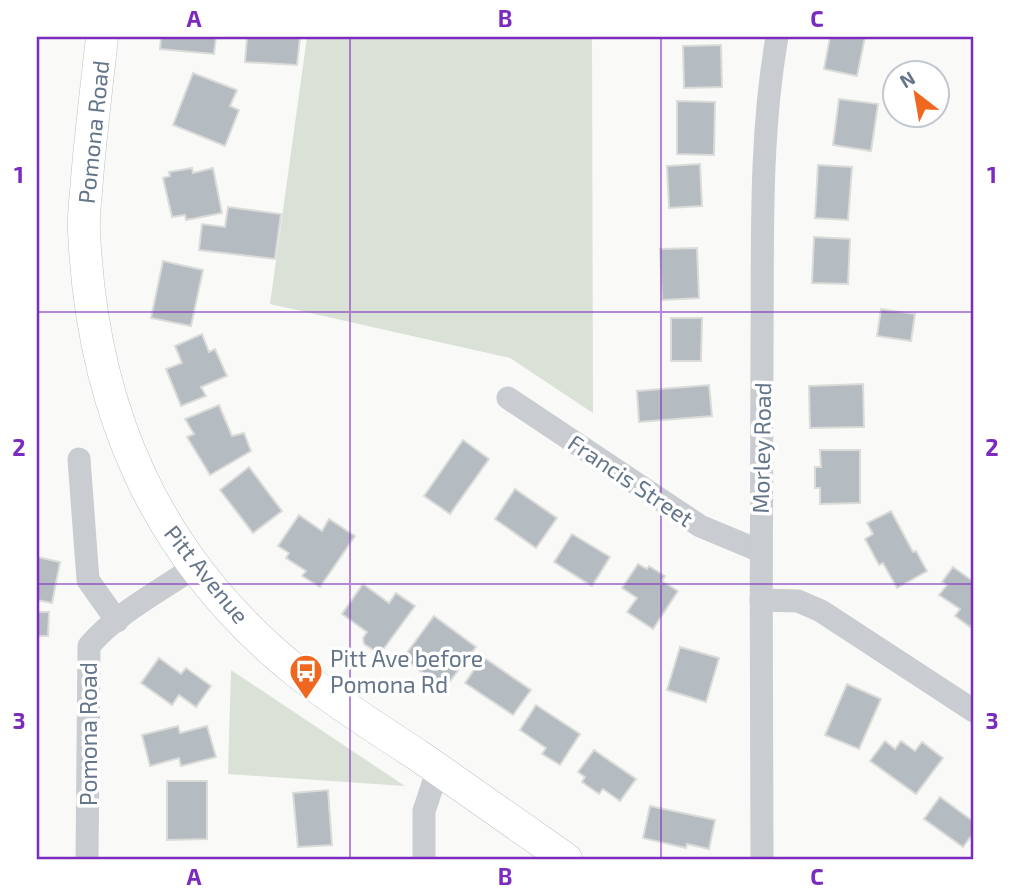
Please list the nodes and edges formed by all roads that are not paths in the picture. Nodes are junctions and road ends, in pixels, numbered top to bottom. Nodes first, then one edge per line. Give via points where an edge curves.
1 (102, 37) edge
2 (777, 37) edge
3 (83, 228) joint
4 (508, 398) dead end
5 (79, 459) dead end
6 (760, 551) junction
7 (196, 566) junction
8 (761, 600) junction
9 (117, 621) junction
10 (974, 711) edge
11 (438, 769) junction
12 (87, 859) edge
13 (424, 859) edge
14 (566, 859) edge
15 (762, 859) edge

1 - 3 street, Pomona Road
2 - 6 street, Morley Road via 766,116
3 - 7 street, Pitt Avenue via 95,338 117,422 151,500
4 - 6 street, Francis Street via 700,526
5 - 9 street via 88,580
6 - 8 street, Morley Road
7 - 9 street, Pomona Road
7 - 11 street, Pitt Avenue via 227,606 295,670
8 - 10 street via 798,601 821,611
8 - 15 street, Morley Road
9 - 12 street, Pomona Road via 89,646
11 - 13 street via 424,811
11 - 14 street, Pitt Avenue

